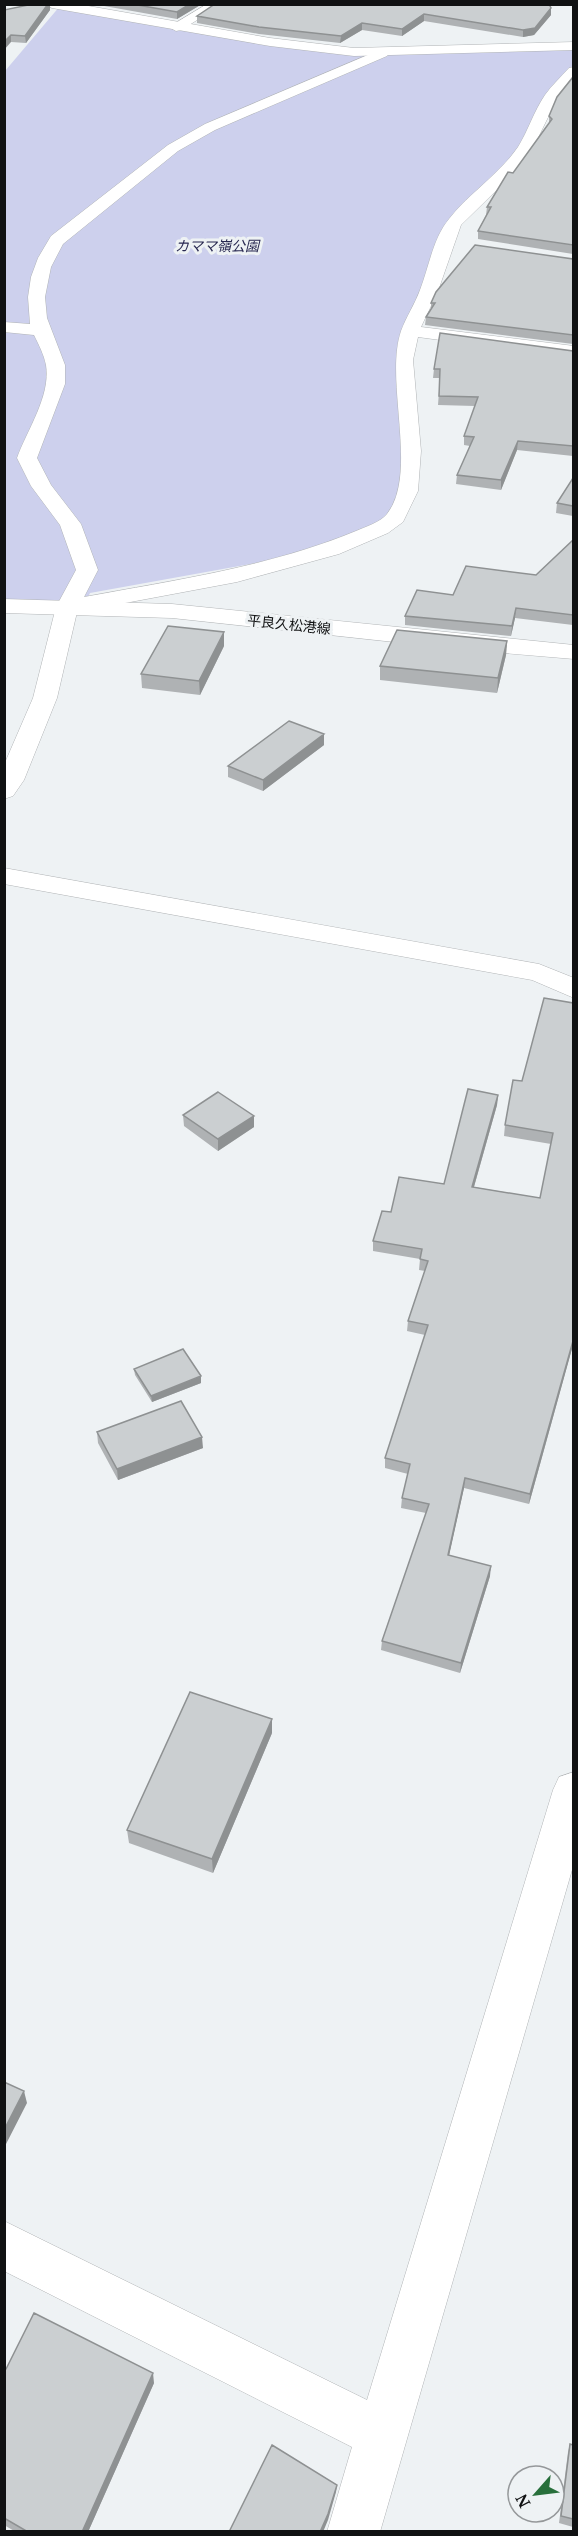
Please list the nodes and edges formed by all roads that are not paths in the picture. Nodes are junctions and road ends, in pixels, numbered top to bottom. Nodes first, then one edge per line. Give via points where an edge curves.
1 (52, 4) edge
2 (217, 4) edge
3 (176, 27) junction
4 (573, 46) edge
5 (382, 53) junction
6 (573, 71) edge
7 (4, 327) edge
8 (43, 330) junction
9 (410, 331) junction
10 (573, 352) edge
11 (4, 606) edge
12 (67, 606) junction
13 (573, 652) edge
14 (4, 791) edge
15 (4, 876) edge
16 (573, 989) edge
17 (573, 1790) edge
18 (4, 2245) edge
19 (382, 2435) junction
20 (353, 2532) edge

1 - 3 street
2 - 3 street
3 - 5 street via 321,49
4 - 5 street
5 - 8 street via 210,127 173,148 57,240 46,254 38,276 38,318
6 - 9 street via 551,97 525,148 507,171 453,224 451,243
7 - 8 street
8 - 12 street via 55,358 55,384 27,458 41,486 70,524 87,570
9 - 10 street
9 - 12 street via 404,360 411,451 408,491 396,518 331,549 229,577
11 - 12 street, 平良久松港線
12 - 13 street, 平良久松港線 via 172,611
12 - 14 street via 45,698
15 - 16 street via 539,973
17 - 19 street
18 - 19 street
19 - 20 street

